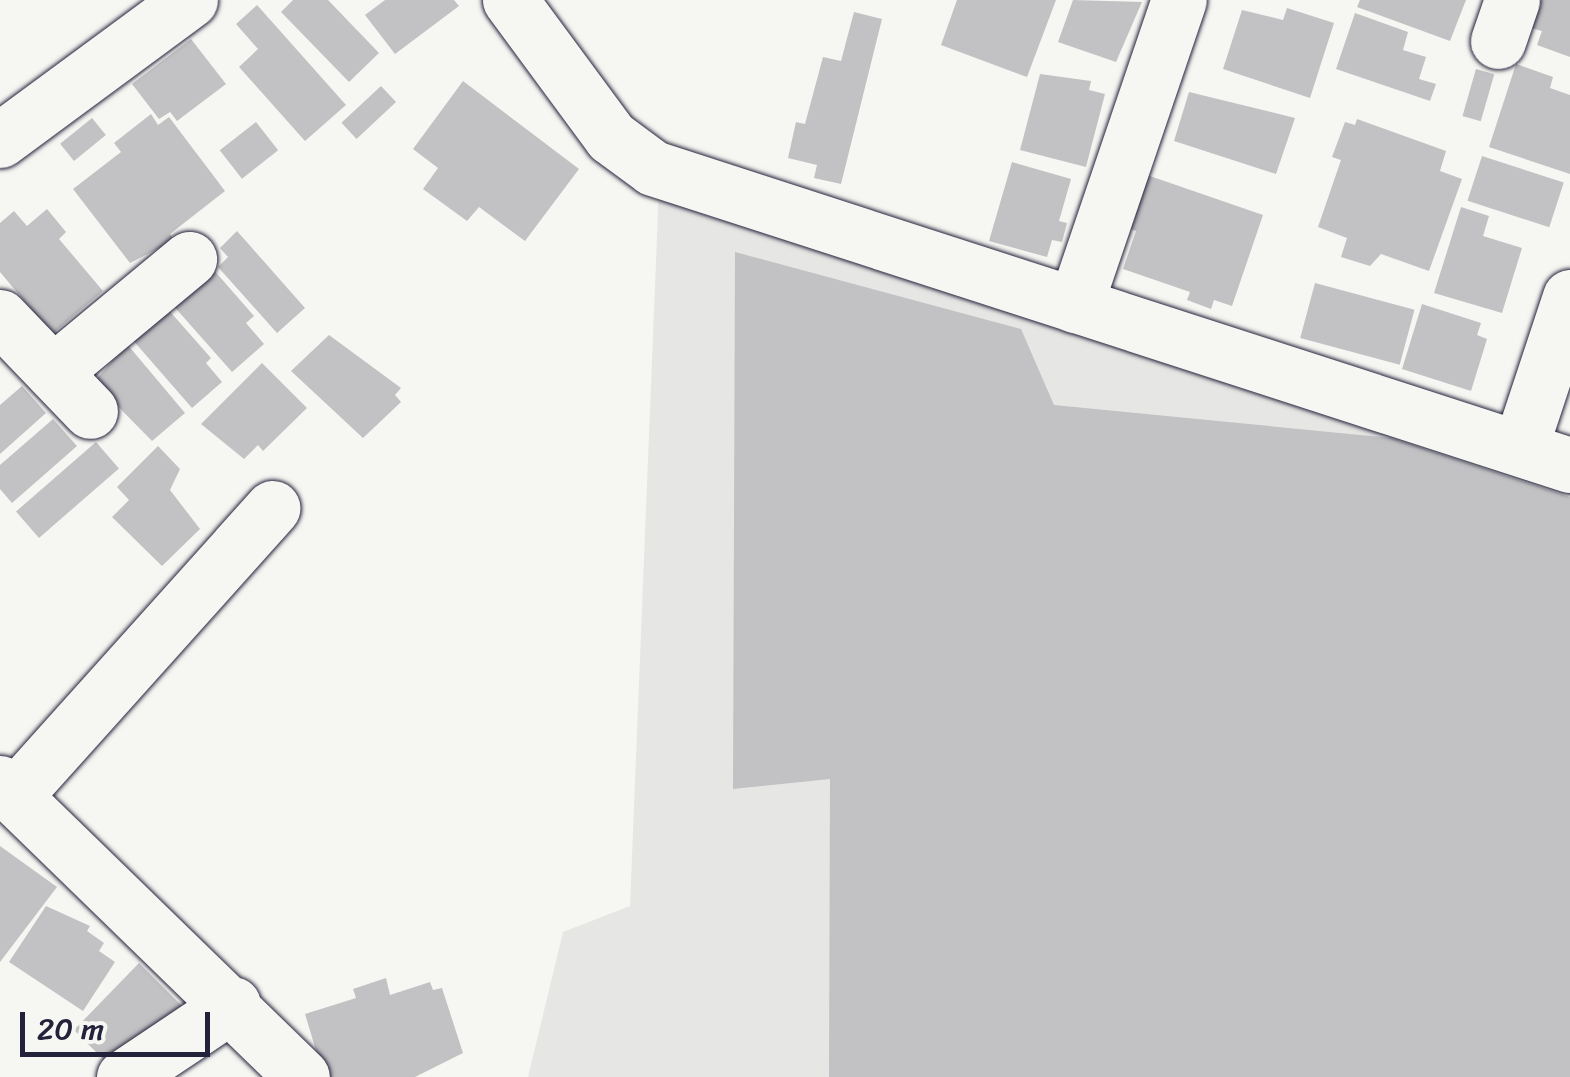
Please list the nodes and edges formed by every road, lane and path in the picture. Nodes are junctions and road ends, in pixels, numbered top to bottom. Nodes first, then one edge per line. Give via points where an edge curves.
1 (190, 0) edge
2 (510, 0) edge
3 (1179, 0) edge
4 (0, 140) edge
5 (189, 259) dead end
6 (1570, 298) edge
7 (1075, 305) junction
8 (0, 316) edge
9 (1545, 456) edge
10 (272, 508) dead end
11 (7, 789) edge
12 (233, 1004) junction
13 (282, 1072) edge
14 (124, 1077) edge

1 - 4 street
2 - 7 street via 611,137 653,168
3 - 7 street
5 - 8 street via 72,392
6 - 9 street
7 - 9 street
10 - 11 street
11 - 12 street
12 - 13 street
12 - 14 street

